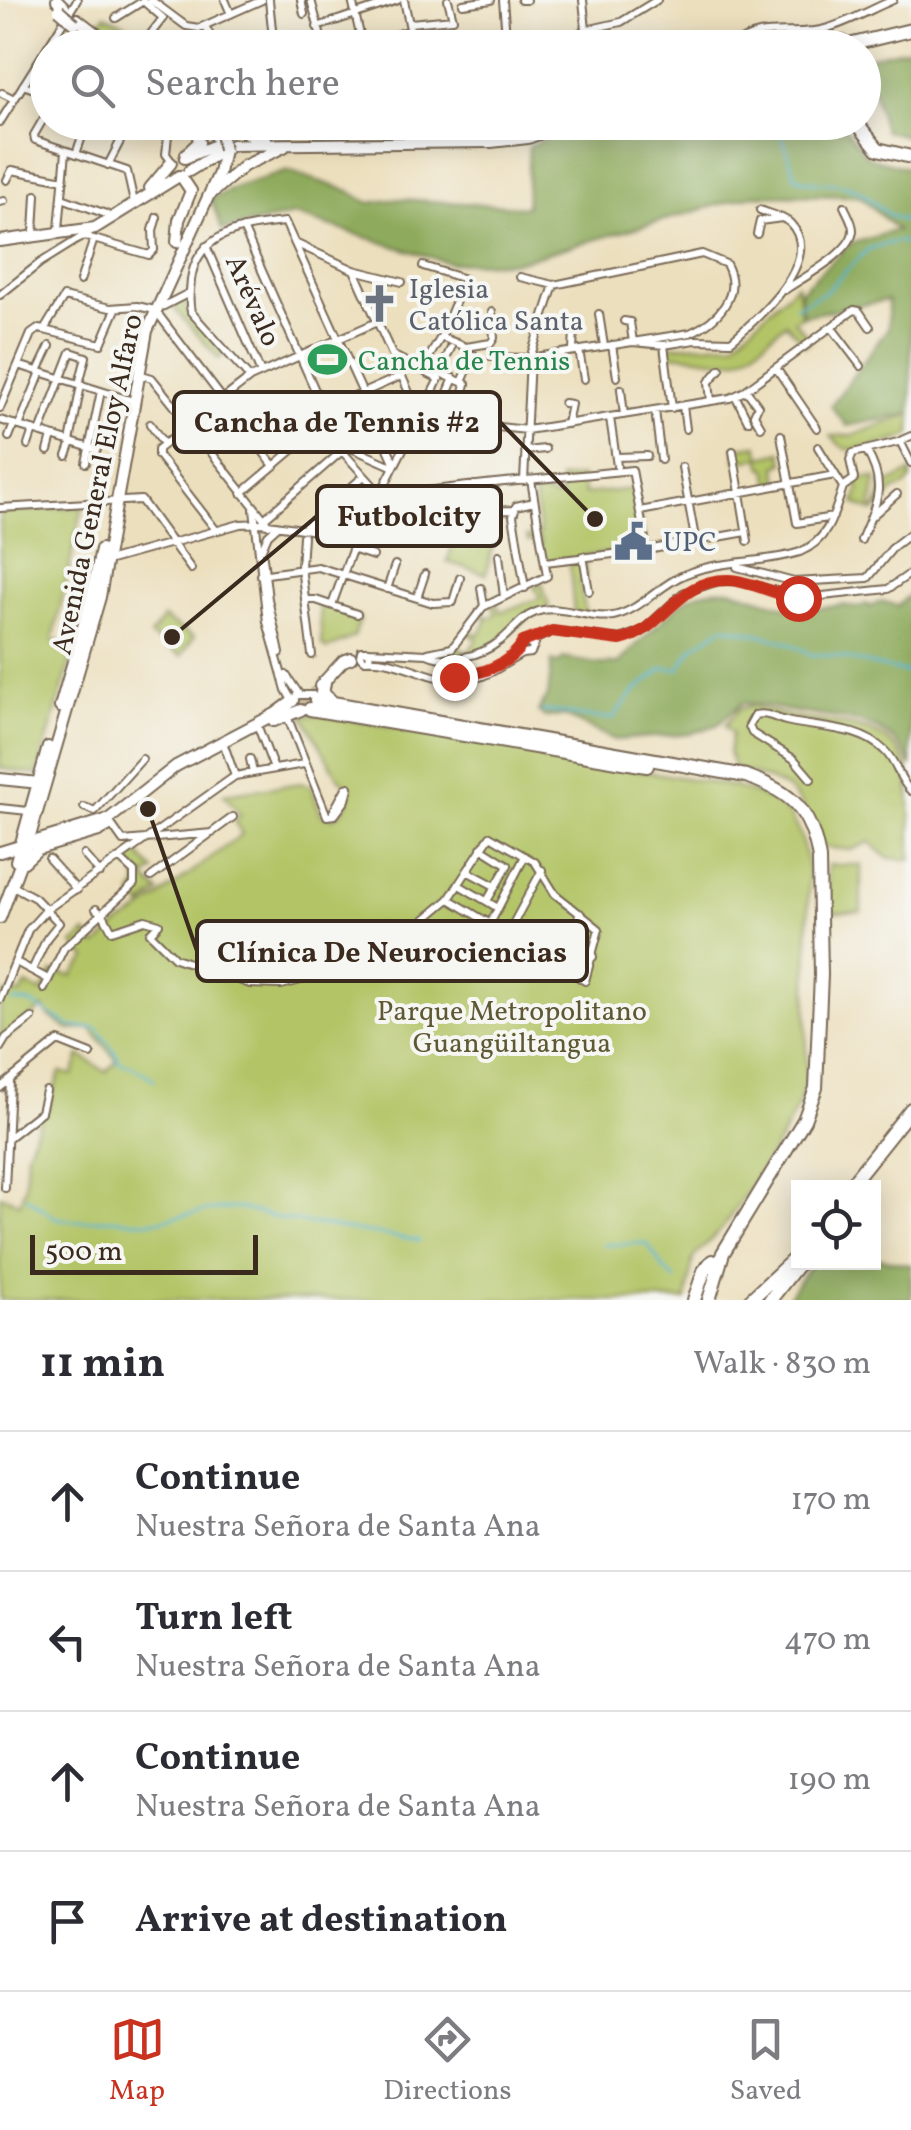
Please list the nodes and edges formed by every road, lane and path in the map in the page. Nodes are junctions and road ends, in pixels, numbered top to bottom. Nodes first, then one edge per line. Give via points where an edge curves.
1 (49, 0) edge
2 (77, 0) edge
3 (146, 0) edge
4 (225, 0) edge
5 (265, 0) edge
6 (301, 0) edge
7 (312, 0) edge
8 (352, 0) edge
9 (401, 0) edge
10 (448, 0) edge
11 (491, 0) edge
12 (503, 0) edge
13 (582, 0) edge
14 (657, 0) edge
15 (893, 0) edge
16 (463, 4) dead end
17 (60, 6) edge
18 (231, 14) junction
19 (304, 14) dead end
20 (355, 15) junction
21 (116, 18) dead end
22 (76, 21) junction
23 (205, 26) junction
24 (410, 26) junction
25 (317, 28) joint
26 (59, 30) edge
27 (86, 30) edge
28 (89, 30) edge
29 (154, 30) edge
30 (207, 30) edge
31 (271, 30) edge
32 (359, 30) edge
33 (403, 30) edge
34 (411, 30) edge
35 (506, 30) edge
36 (586, 30) joint
37 (774, 30) edge
38 (821, 30) edge
39 (821, 30) edge
40 (911, 32) edge
41 (885, 35) junction
42 (881, 36) edge
43 (881, 36) edge
44 (881, 42) edge
45 (30, 74) edge
46 (22, 85) junction
47 (30, 88) edge
48 (2, 93) edge
49 (14, 99) junction
50 (0, 121) edge
51 (38, 140) edge
52 (81, 140) edge
53 (121, 140) edge
54 (167, 140) edge
55 (199, 140) edge
56 (220, 140) edge
57 (224, 140) edge
58 (513, 140) edge
59 (871, 140) edge
60 (881, 140) edge
61 (298, 143) junction
62 (911, 149) edge
63 (66, 151) junction
64 (221, 152) junction
65 (76, 154) junction
66 (911, 157) edge
67 (177, 160) junction
68 (108, 165) junction
69 (183, 174) junction
70 (7, 180) dead end
71 (64, 180) junction
72 (36, 195) dead end
73 (62, 198) junction
74 (132, 198) junction
75 (204, 202) junction
76 (844, 206) dead end
77 (760, 210) dead end
78 (106, 214) junction
79 (157, 217) dead end
80 (783, 218) junction
81 (243, 228) junction
82 (34, 232) junction
83 (91, 232) junction
84 (757, 234) dead end
85 (65, 237) junction
86 (0, 239) edge
87 (177, 242) junction
88 (296, 244) junction
89 (206, 246) junction
90 (423, 266) dead end
91 (354, 270) junction
92 (520, 277) dead end
93 (80, 281) dead end
94 (402, 282) dead end
95 (554, 285) junction
96 (2, 290) edge
97 (784, 290) junction
98 (190, 292) junction
99 (116, 309) junction
100 (152, 309) junction
101 (492, 312) dead end
102 (599, 314) dead end
103 (624, 320) dead end
104 (376, 322) junction
105 (569, 323) dead end
106 (476, 324) dead end
107 (493, 324) junction
108 (703, 327) junction
109 (870, 327) dead end
110 (832, 328) junction
111 (44, 330) junction
112 (440, 337) junction
113 (337, 340) junction
114 (707, 341) junction
115 (633, 342) junction
116 (664, 345) junction
117 (50, 346) dead end
118 (610, 346) junction
119 (451, 348) dead end
120 (576, 351) junction
121 (474, 355) dead end
122 (392, 356) junction
123 (300, 357) junction
124 (492, 357) dead end
125 (530, 358) junction
126 (18, 365) junction
127 (623, 366) dead end
128 (860, 366) dead end
129 (776, 368) junction
130 (422, 369) junction
131 (720, 369) dead end
132 (39, 372) junction
133 (261, 373) junction
134 (137, 374) junction
135 (400, 376) junction
136 (439, 376) junction
137 (617, 377) dead end
138 (61, 378) junction
139 (250, 378) junction
140 (458, 380) junction
141 (584, 380) dead end
142 (80, 384) junction
143 (621, 389) dead end
144 (746, 390) junction
145 (101, 391) junction
146 (361, 394) junction
147 (736, 397) junction
148 (221, 399) junction
149 (130, 400) junction
150 (711, 402) junction
151 (564, 404) dead end
152 (683, 406) junction
153 (0, 408) edge
154 (672, 408) junction
155 (276, 410) dead end
156 (324, 410) junction
157 (655, 410) junction
158 (624, 415) junction
159 (438, 416) dead end
160 (610, 417) junction
161 (425, 419) junction
162 (0, 420) edge
163 (328, 420) junction
164 (459, 420) junction
165 (748, 421) dead end
166 (150, 424) dead end
167 (188, 424) junction
168 (567, 424) junction
169 (16, 425) junction
170 (761, 427) dead end
171 (817, 428) dead end
172 (686, 429) dead end
173 (527, 430) junction
174 (36, 431) junction
175 (247, 432) junction
176 (781, 435) dead end
177 (52, 436) junction
178 (911, 436) edge
179 (9, 437) dead end
180 (71, 442) junction
181 (901, 443) junction
182 (164, 444) junction
183 (28, 445) dead end
184 (818, 447) dead end
185 (94, 449) junction
186 (341, 449) junction
187 (545, 449) dead end
188 (733, 450) dead end
189 (866, 450) junction
190 (48, 451) dead end
191 (526, 451) junction
192 (68, 456) dead end
193 (647, 456) dead end
194 (662, 460) dead end
195 (86, 462) dead end
196 (911, 464) edge
197 (394, 465) junction
198 (274, 466) junction
199 (682, 468) dead end
200 (835, 475) junction
201 (364, 476) junction
202 (528, 480) junction
203 (789, 483) junction
204 (474, 484) junction
205 (843, 488) junction
206 (740, 492) junction
207 (242, 493) junction
208 (897, 494) dead end
209 (379, 495) junction
210 (114, 500) junction
211 (534, 502) junction
212 (689, 502) junction
213 (0, 508) edge
214 (514, 508) junction
215 (467, 511) dead end
216 (489, 511) dead end
217 (640, 511) junction
218 (366, 514) junction
219 (833, 518) junction
220 (870, 518) junction
221 (261, 522) junction
222 (216, 530) junction
223 (302, 533) junction
224 (911, 534) edge
225 (694, 538) dead end
226 (860, 540) dead end
227 (174, 542) junction
228 (262, 549) junction
229 (352, 549) junction
230 (647, 550) junction
231 (373, 556) dead end
232 (498, 556) dead end
233 (583, 556) junction
234 (102, 562) junction
235 (544, 562) junction
236 (395, 565) dead end
237 (726, 566) junction
238 (302, 567) junction
239 (191, 568) dead end
240 (911, 572) edge
241 (262, 574) junction
242 (425, 574) dead end
243 (343, 575) junction
244 (460, 578) dead end
245 (481, 588) dead end
246 (524, 588) junction
247 (387, 589) junction
248 (588, 591) dead end
249 (504, 597) junction
250 (417, 598) junction
251 (305, 600) junction
252 (332, 605) junction
253 (484, 606) junction
254 (357, 614) dead end
255 (427, 654) junction
256 (312, 655) dead end
257 (364, 655) junction
258 (286, 690) junction
259 (311, 699) junction
260 (280, 716) junction
261 (261, 726) junction
262 (224, 744) junction
263 (142, 760) dead end
264 (250, 760) dead end
265 (304, 764) junction
266 (274, 769) junction
267 (254, 773) junction
268 (0, 775) edge
269 (235, 776) junction
270 (807, 776) dead end
271 (38, 784) junction
272 (911, 792) edge
273 (84, 807) dead end
274 (0, 808) edge
275 (323, 810) junction
276 (31, 816) junction
277 (234, 817) dead end
278 (110, 825) junction
279 (212, 834) junction
280 (149, 838) junction
281 (45, 841) junction
282 (481, 848) junction
283 (14, 851) edge
284 (84, 855) dead end
285 (525, 856) junction
286 (119, 858) junction
287 (49, 859) dead end
288 (542, 870) junction
289 (467, 871) junction
290 (100, 873) junction
291 (151, 877) dead end
292 (459, 885) junction
293 (14, 886) junction
294 (495, 886) junction
295 (78, 890) junction
296 (449, 900) junction
297 (487, 900) junction
298 (0, 904) edge
299 (498, 908) junction
300 (46, 910) junction
301 (98, 911) junction
302 (580, 913) junction
303 (0, 918) edge
304 (490, 924) junction
305 (542, 926) dead end
306 (507, 934) junction
307 (568, 941) junction
308 (592, 957) junction
309 (16, 962) junction
310 (558, 964) junction
311 (32, 970) junction
312 (817, 975) junction
313 (48, 979) junction
314 (44, 990) dead end
315 (1, 995) edge
316 (32, 1018) dead end
317 (1, 1046) edge
318 (91, 1054) dead end
319 (10, 1081) junction
320 (0, 1088) edge
321 (46, 1091) dead end
322 (911, 1109) edge
323 (911, 1116) edge
324 (7, 1139) junction
325 (854, 1180) edge
326 (864, 1180) edge
327 (4, 1188) dead end
328 (716, 1260) junction
329 (791, 1265) edge
330 (791, 1268) edge
331 (694, 1300) edge
332 (709, 1300) edge
333 (750, 1300) edge
334 (770, 1300) edge

1 - 17 main road
2 - 26 street
3 - 21 street
3 - 23 street via 186,26
3 - 29 street via 163,18
4 - 18 street
5 - 18 street
5 - 31 street
6 - 19 street
7 - 25 street
8 - 20 street
9 - 20 street
9 - 24 street
10 - 24 street via 453,19
11 - 16 street
12 - 35 street
13 - 36 street
14 - 36 street via 621,22
15 - 38 street
17 - 22 main road, bridge
18 - 23 street
20 - 25 street
20 - 32 street
22 - 27 main road
22 - 28 main road
23 - 30 street
24 - 33 street
24 - 34 street
37 - 39 street
40 - 41 highway
40 - 44 highway
41 - 42 highway
41 - 43 highway
45 - 46 street
46 - 47 street
46 - 49 street
48 - 49 street
49 - 50 street
51 - 63 street
52 - 65 street
53 - 68 street
54 - 67 street via 166,154
55 - 67 main road
56 - 64 main road, Avenida General Eloy Alfaro, bridge
57 - 67 main road
58 - 61 main road
59 - 66 highway via 878,149
60 - 62 highway
61 - 69 main road via 227,146
61 - 75 main road via 244,166
63 - 65 street
63 - 71 street
64 - 75 main road, Avenida General Eloy Alfaro
64 - 87 main road, Avenida General Eloy Alfaro
65 - 68 street
67 - 69 main road via 172,171
67 - 69 main road via 190,165
67 - 74 main road
68 - 74 street via 127,171
69 - 83 main road
69 - 87 main road via 190,191
70 - 71 street via 12,170
71 - 73 street
72 - 82 street
73 - 78 street
73 - 85 street
74 - 78 main road
75 - 100 main road, Avenida General Eloy Alfaro
76 - 97 street via 852,226 849,242
77 - 80 street
78 - 83 main road
79 - 83 street via 149,255
80 - 84 street via 760,221
80 - 97 street via 798,241
81 - 88 street via 285,222
81 - 89 street
81 - 123 street
82 - 85 main road
82 - 86 main road
83 - 85 main road
83 - 85 street
83 - 93 street
85 - 86 main road
85 - 96 street
87 - 100 main road, Avenida General Eloy Alfaro
88 - 91 street
88 - 113 street
89 - 98 street via 196,257
89 - 133 street, Arévalo
90 - 112 street via 465,278
91 - 94 street
91 - 104 street
92 - 95 street
95 - 108 street via 706,254 726,264 732,280 724,308
95 - 125 street
97 - 114 street via 731,341
98 - 100 street
98 - 139 street via 191,312
99 - 100 street
99 - 111 street via 67,296
99 - 111 street via 101,344
100 - 134 main road, Avenida General Eloy Alfaro
100 - 148 street
100 - 149 main road, Avenida General Eloy Alfaro via 134,354
101 - 107 street
102 - 118 street
103 - 115 street
104 - 113 street
104 - 122 street
105 - 120 street
106 - 107 street
107 - 112 street via 491,342 466,346
108 - 114 street
108 - 115 street
109 - 110 street via 854,310
110 - 128 street
110 - 129 street
111 - 126 street via 32,333
112 - 130 street
113 - 123 street
113 - 146 street
114 - 116 street
115 - 116 street
115 - 118 street
116 - 154 street
117 - 132 street
118 - 120 street
118 - 127 street
118 - 137 street
119 - 136 street
120 - 125 street
120 - 141 street
121 - 140 street
122 - 130 street
122 - 135 street
123 - 133 street
123 - 156 street
124 - 125 street
125 - 173 street
126 - 132 street
126 - 153 street
129 - 144 street
129 - 171 street
130 - 136 street
131 - 150 street via 709,382
132 - 138 street
132 - 169 street
133 - 139 street
134 - 149 main road, Avenida General Eloy Alfaro
134 - 167 street via 152,378
135 - 146 street
135 - 161 street
136 - 140 street
136 - 161 street
138 - 142 street
138 - 142 street via 71,352 86,358
138 - 174 street
139 - 148 street
140 - 159 street
140 - 164 street via 466,385
142 - 145 street
142 - 180 street
143 - 158 street
144 - 147 street
144 - 170 street via 758,406 754,415
145 - 149 street
145 - 185 street
146 - 156 street
146 - 197 street
147 - 150 street
147 - 165 street
148 - 167 street
148 - 175 street
149 - 210 main road, Avenida General Eloy Alfaro
150 - 152 street
151 - 168 street via 572,404
152 - 154 street
152 - 172 street
154 - 157 street
155 - 175 street
156 - 163 street
157 - 158 street
157 - 194 street
158 - 160 street
160 - 168 street
160 - 193 street via 616,462
161 - 164 street
161 - 197 street
162 - 169 street
163 - 186 street
163 - 198 street
164 - 173 street
166 - 182 street
167 - 182 street
167 - 207 street
168 - 173 street
169 - 174 street
169 - 179 street
173 - 191 street
174 - 177 street
174 - 183 street
175 - 198 street
176 - 203 street
177 - 180 street
177 - 190 street
178 - 181 street
180 - 185 street
180 - 192 street
181 - 189 street
181 - 196 street
182 - 222 street via 158,455
184 - 200 street
185 - 195 street
186 - 197 street
186 - 201 street
186 - 221 street
187 - 191 street
188 - 206 street
189 - 205 street via 853,453 854,479
189 - 220 street via 879,478
191 - 202 street
197 - 209 street
198 - 207 street
199 - 212 street
200 - 203 street
200 - 205 street
201 - 209 street
201 - 223 street
202 - 204 street
202 - 211 street
202 - 217 street via 632,470
203 - 206 street
203 - 219 street via 797,523
204 - 209 street
204 - 215 street
205 - 219 street
206 - 212 street
206 - 230 street via 747,537
207 - 221 street
208 - 220 street
209 - 218 street
210 - 213 street
210 - 227 street via 144,502
210 - 234 main road, Avenida General Eloy Alfaro
211 - 214 street
211 - 235 street
212 - 217 street
212 - 225 street
214 - 216 street
214 - 246 street
217 - 230 street
218 - 223 street via 335,535
218 - 229 street
219 - 237 street via 808,548
220 - 226 street
221 - 222 street
221 - 223 street
221 - 228 street
221 - 228 street via 268,536
221 - 241 street
222 - 227 street
223 - 238 street
224 - 237 street via 868,578 794,582
227 - 234 street
227 - 239 street
228 - 241 street
229 - 231 street
229 - 243 street
230 - 233 street
232 - 249 street
233 - 235 street
233 - 248 street
234 - 271 main road, Avenida General Eloy Alfaro via 96,613
235 - 246 street via 546,576
236 - 247 street
237 - 255 street via 689,572 618,614 543,610 476,654
238 - 241 street
238 - 243 street
238 - 251 street
240 - 257 street via 888,589 804,598 722,580 683,593 626,638 547,632 489,669 454,677
241 - 258 street
241 - 259 street via 285,672
242 - 250 street
243 - 247 street
243 - 252 street
244 - 250 street via 452,602
245 - 253 street
246 - 249 street
247 - 250 street
249 - 253 street
251 - 252 street
251 - 256 street
252 - 254 street
253 - 255 street via 452,648
255 - 257 street
257 - 259 main road via 343,661
258 - 259 street
258 - 260 main road
259 - 260 main road
259 - 312 highway via 419,728 705,774 781,800 801,824 814,864
259 - 312 highway via 706,768 778,788 803,812 817,846
260 - 261 main road
260 - 265 street
260 - 281 main road via 176,766 118,814
261 - 262 main road
261 - 266 street
262 - 269 street
262 - 278 main road via 166,779
263 - 273 street via 96,811
264 - 267 street
265 - 266 street
265 - 275 street
266 - 267 street
267 - 269 street
268 - 271 main road
269 - 280 street
270 - 272 street via 794,758 752,734 755,715 866,738 886,752
271 - 276 main road, Avenida General Eloy Alfaro
271 - 283 main road
274 - 276 street
275 - 275 street via 332,817 338,813 349,787 336,810
276 - 281 main road
276 - 283 main road, Avenida General Eloy Alfaro
277 - 279 street
278 - 280 street via 122,840
278 - 281 main road
278 - 283 main road
279 - 280 street
279 - 291 street
280 - 286 street
281 - 283 main road
282 - 285 street via 489,835
282 - 289 street
282 - 294 street via 508,865
283 - 293 main road, Avenida General Eloy Alfaro
283 - 298 main road, Avenida General Eloy Alfaro
284 - 290 street
285 - 288 street
285 - 299 street
286 - 290 street
286 - 301 street via 134,872 134,884
287 - 295 street
288 - 302 street via 555,894
288 - 306 street
289 - 292 street
289 - 294 street
290 - 295 street
292 - 296 street
292 - 297 street
293 - 300 street
293 - 303 main road, Avenida General Eloy Alfaro
294 - 297 street
295 - 300 street
296 - 301 street via 367,964 280,985 208,972 154,940 158,924 145,920 112,932
296 - 304 street
297 - 299 street
299 - 304 street
300 - 309 street via 28,930
300 - 311 street via 59,923
301 - 313 street via 64,948
302 - 307 street
302 - 308 street via 599,929
304 - 306 street
305 - 307 street
306 - 310 street
307 - 308 street
307 - 310 street
308 - 310 street via 585,981
309 - 311 street
309 - 315 street
311 - 313 street
312 - 328 highway via 804,1107
313 - 314 street
316 - 317 street
318 - 319 street via 58,1041
319 - 320 street
319 - 324 street
321 - 324 street via 41,1112
322 - 325 highway
323 - 326 highway
324 - 327 street
328 - 331 highway via 704,1271
328 - 332 highway
329 - 333 highway
330 - 334 highway

